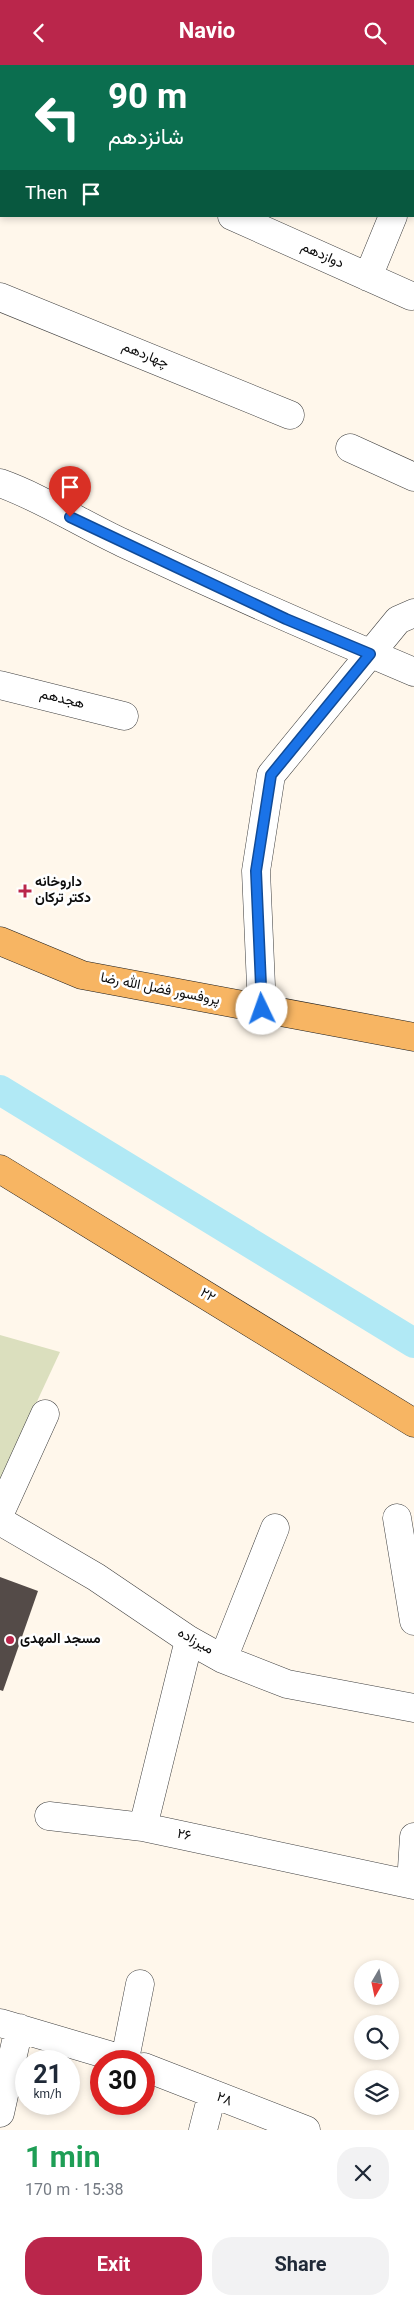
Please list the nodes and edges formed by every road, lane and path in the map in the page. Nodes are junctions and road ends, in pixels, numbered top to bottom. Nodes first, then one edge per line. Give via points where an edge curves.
1 (234, 217) edge
2 (394, 217) edge
3 (368, 277) junction
4 (411, 295) dead end
5 (0, 297) edge
6 (290, 415) dead end
7 (350, 448) dead end
8 (414, 477) edge
9 (0, 483) edge
10 (414, 613) edge
11 (370, 654) junction
12 (414, 672) edge
13 (0, 685) edge
14 (124, 716) dead end
15 (0, 941) edge
16 (262, 1009) junction
17 (414, 1037) edge
18 (0, 1169) edge
19 (45, 1414) dead end
20 (414, 1423) edge
21 (0, 1513) edge
22 (397, 1518) dead end
23 (0, 1521) edge
24 (275, 1528) dead end
25 (414, 1621) edge
26 (188, 1640) junction
27 (223, 1659) junction
28 (414, 1708) edge
29 (49, 1816) dead end
30 (143, 1827) junction
31 (414, 1837) edge
32 (413, 1884) edge
33 (140, 1983) dead end
34 (9, 2026) edge
35 (90, 2050) edge
36 (134, 2050) edge
37 (155, 2072) edge
38 (212, 2095) junction
39 (0, 2113) edge
40 (203, 2130) edge
41 (306, 2130) edge

1 - 3 street, دوازدهم
2 - 3 street
3 - 4 street, دوازدهم
5 - 6 street, چهاردهم
7 - 8 street
9 - 11 street via 277,615
10 - 11 street via 398,621
11 - 12 street
11 - 16 street via 271,775 256,871
13 - 14 street, هجدهم
15 - 16 main road, پروفسور فضل الله رضا via 82,975
16 - 17 main road, پروفسور فضل الله رضا
18 - 20 main road, ۲۲
19 - 21 street
22 - 25 street
23 - 26 street, میرزاده via 96,1577
24 - 27 street
26 - 27 street, میرزاده
26 - 30 street
27 - 28 street, میرزاده via 286,1684
29 - 30 street, ۲۶
30 - 32 street, ۲۶
31 - 32 street
33 - 36 street
34 - 35 street, ۲۸
34 - 39 street
37 - 38 street, ۲۸
38 - 40 street
38 - 41 street, ۲۸

